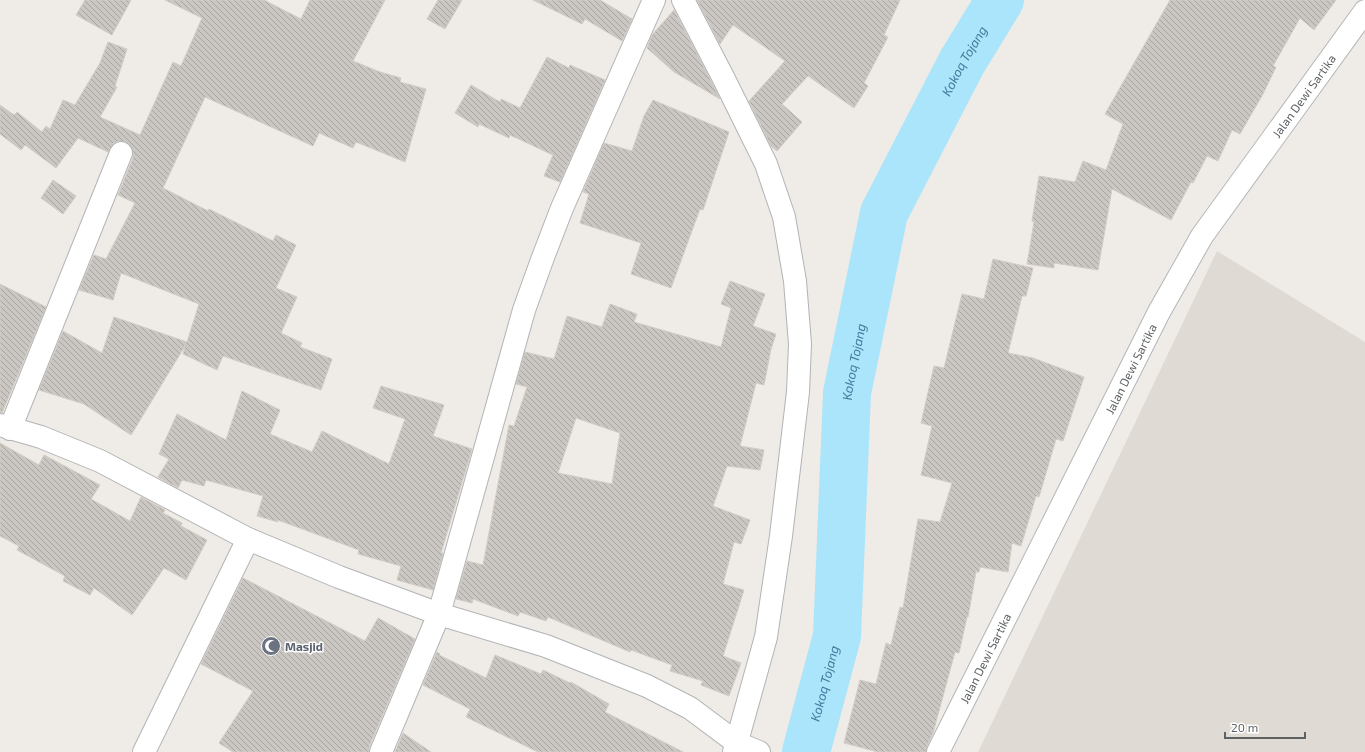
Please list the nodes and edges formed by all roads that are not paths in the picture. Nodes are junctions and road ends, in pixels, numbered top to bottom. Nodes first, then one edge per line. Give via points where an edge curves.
1 (654, 0) edge
2 (682, 0) edge
3 (1365, 11) edge
4 (121, 153) dead end
5 (5, 427) edge
6 (248, 539) junction
7 (439, 614) junction
8 (736, 748) edge
9 (144, 752) edge
10 (381, 752) edge
11 (758, 752) edge
12 (938, 752) edge

1 - 7 street via 562,208 527,303
2 - 8 street via 766,164 784,217 796,289 800,344 798,392 766,637
3 - 12 street, Jalan Dewi Sartika via 1230,196 1182,269
4 - 5 street
5 - 6 street via 41,437 100,461
6 - 7 street
6 - 9 street
7 - 8 street via 546,646 647,686 690,708
7 - 10 street
8 - 11 street

